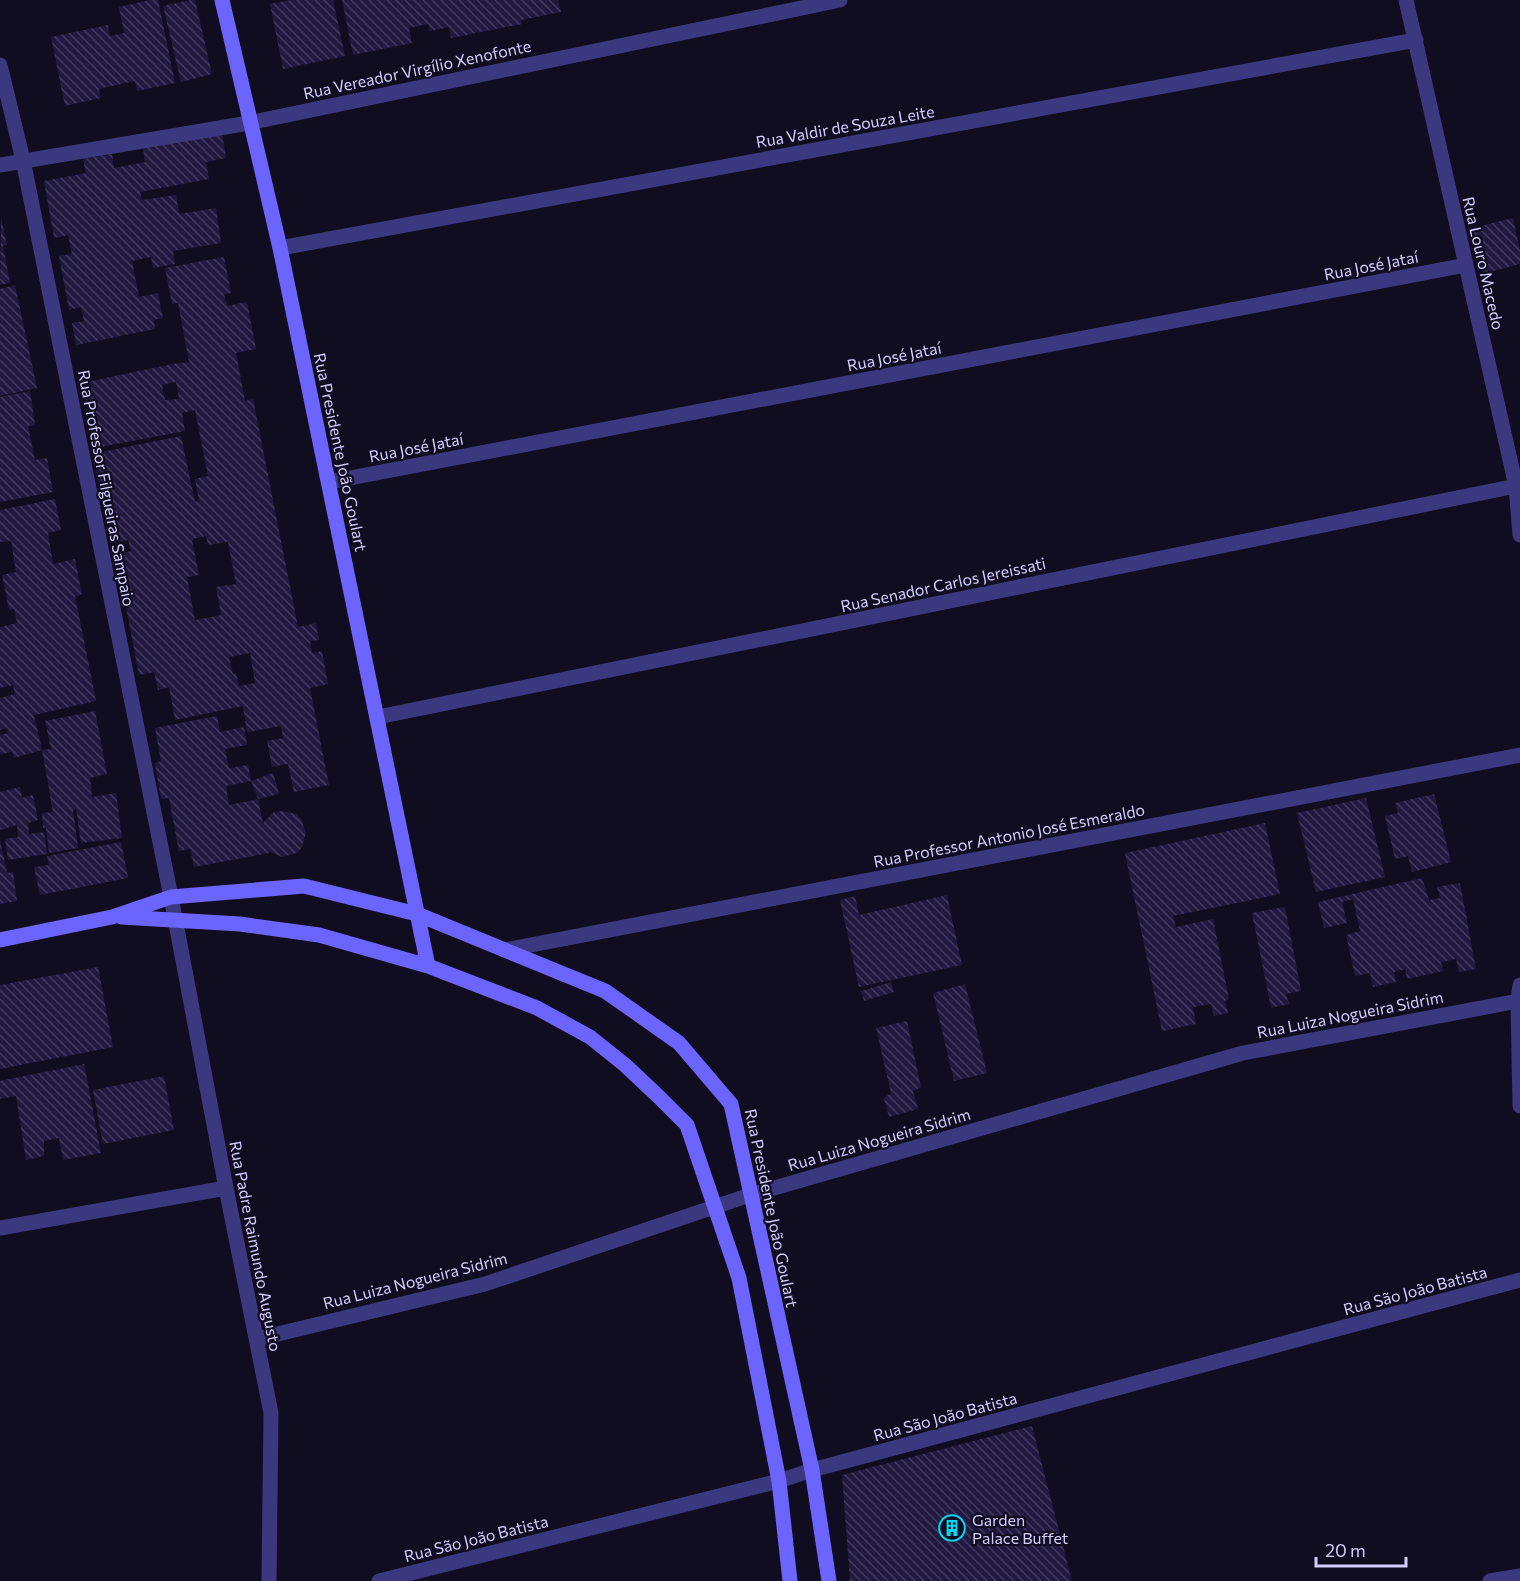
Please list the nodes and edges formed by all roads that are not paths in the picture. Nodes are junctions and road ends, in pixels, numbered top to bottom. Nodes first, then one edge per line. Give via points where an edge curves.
1 (222, 0) edge
2 (840, 0) edge
3 (1406, 0) edge
4 (1416, 40) junction
5 (0, 65) edge
6 (249, 123) junction
7 (23, 160) junction
8 (0, 165) edge
9 (280, 248) junction
10 (1466, 265) junction
11 (329, 482) junction
12 (1515, 486) junction
13 (1520, 535) edge
14 (378, 717) junction
15 (1520, 755) edge
16 (171, 897) junction
17 (417, 914) junction
18 (112, 917) junction
19 (175, 920) junction
20 (0, 940) edge
21 (505, 950) junction
22 (428, 966) junction
23 (1519, 993) edge
24 (1520, 1106) edge
25 (226, 1188) junction
26 (750, 1195) junction
27 (716, 1206) junction
28 (0, 1228) edge
29 (1520, 1280) edge
30 (257, 1339) junction
31 (812, 1470) junction
32 (779, 1481) junction
33 (1520, 1576) edge
34 (269, 1581) edge
35 (379, 1581) edge
36 (790, 1581) edge
37 (829, 1581) edge
38 (1490, 1581) edge

1 - 6 street, Rua Presidente João Goulart
2 - 6 street, Rua Vereador Virgílio Xenofonte
3 - 4 street, Rua Louro Macedo
4 - 9 street, Rua Valdir de Souza Leite
4 - 10 street, Rua Louro Macedo
5 - 7 street, Rua Professor Filgueiras Sampaio
6 - 7 street, Rua Vereador Virgílio Xenofonte
6 - 9 street, Rua Presidente João Goulart
7 - 8 street, Rua Vereador Virgílio Xenofonte
7 - 16 street, Rua Professor Filgueiras Sampaio
9 - 11 street, Rua Presidente João Goulart
10 - 11 street, Rua José Jataí
10 - 12 street, Rua Louro Macedo
11 - 14 street, Rua Presidente João Goulart
12 - 13 street, Rua Louro Macedo
12 - 14 street, Rua Senador Carlos Jereissati
14 - 17 street, Rua Presidente João Goulart
15 - 21 street, Rua Professor Antonio José Esmeraldo
16 - 17 street, Rua Presidente João Goulart via 304,886
16 - 18 street, Rua Presidente João Goulart
16 - 19 street, Rua Professor Filgueiras Sampaio
17 - 21 street, Rua Presidente João Goulart
17 - 22 street, Rua Presidente João Goulart
18 - 19 street
18 - 20 street
19 - 22 street via 319,935
19 - 25 street, Rua Padre Raimundo Augusto
21 - 26 street, Rua Presidente João Goulart via 605,991 679,1043 732,1104
22 - 27 street via 537,1008 590,1037 626,1065 687,1125
23 - 24 street
23 - 26 street, Rua Luiza Nogueira Sidrim via 1243,1053
25 - 28 street
25 - 30 street, Rua Padre Raimundo Augusto
26 - 27 street, Rua Luiza Nogueira Sidrim
26 - 31 street, Rua Presidente João Goulart
27 - 30 street, Rua Luiza Nogueira Sidrim via 485,1284
27 - 32 street via 739,1278
29 - 31 street, Rua São João Batista
30 - 34 street, Rua Padre Raimundo Augusto via 271,1413
31 - 32 street, Rua São João Batista
31 - 37 street, Rua Presidente João Goulart
32 - 35 street, Rua São João Batista
32 - 36 street
33 - 38 street

